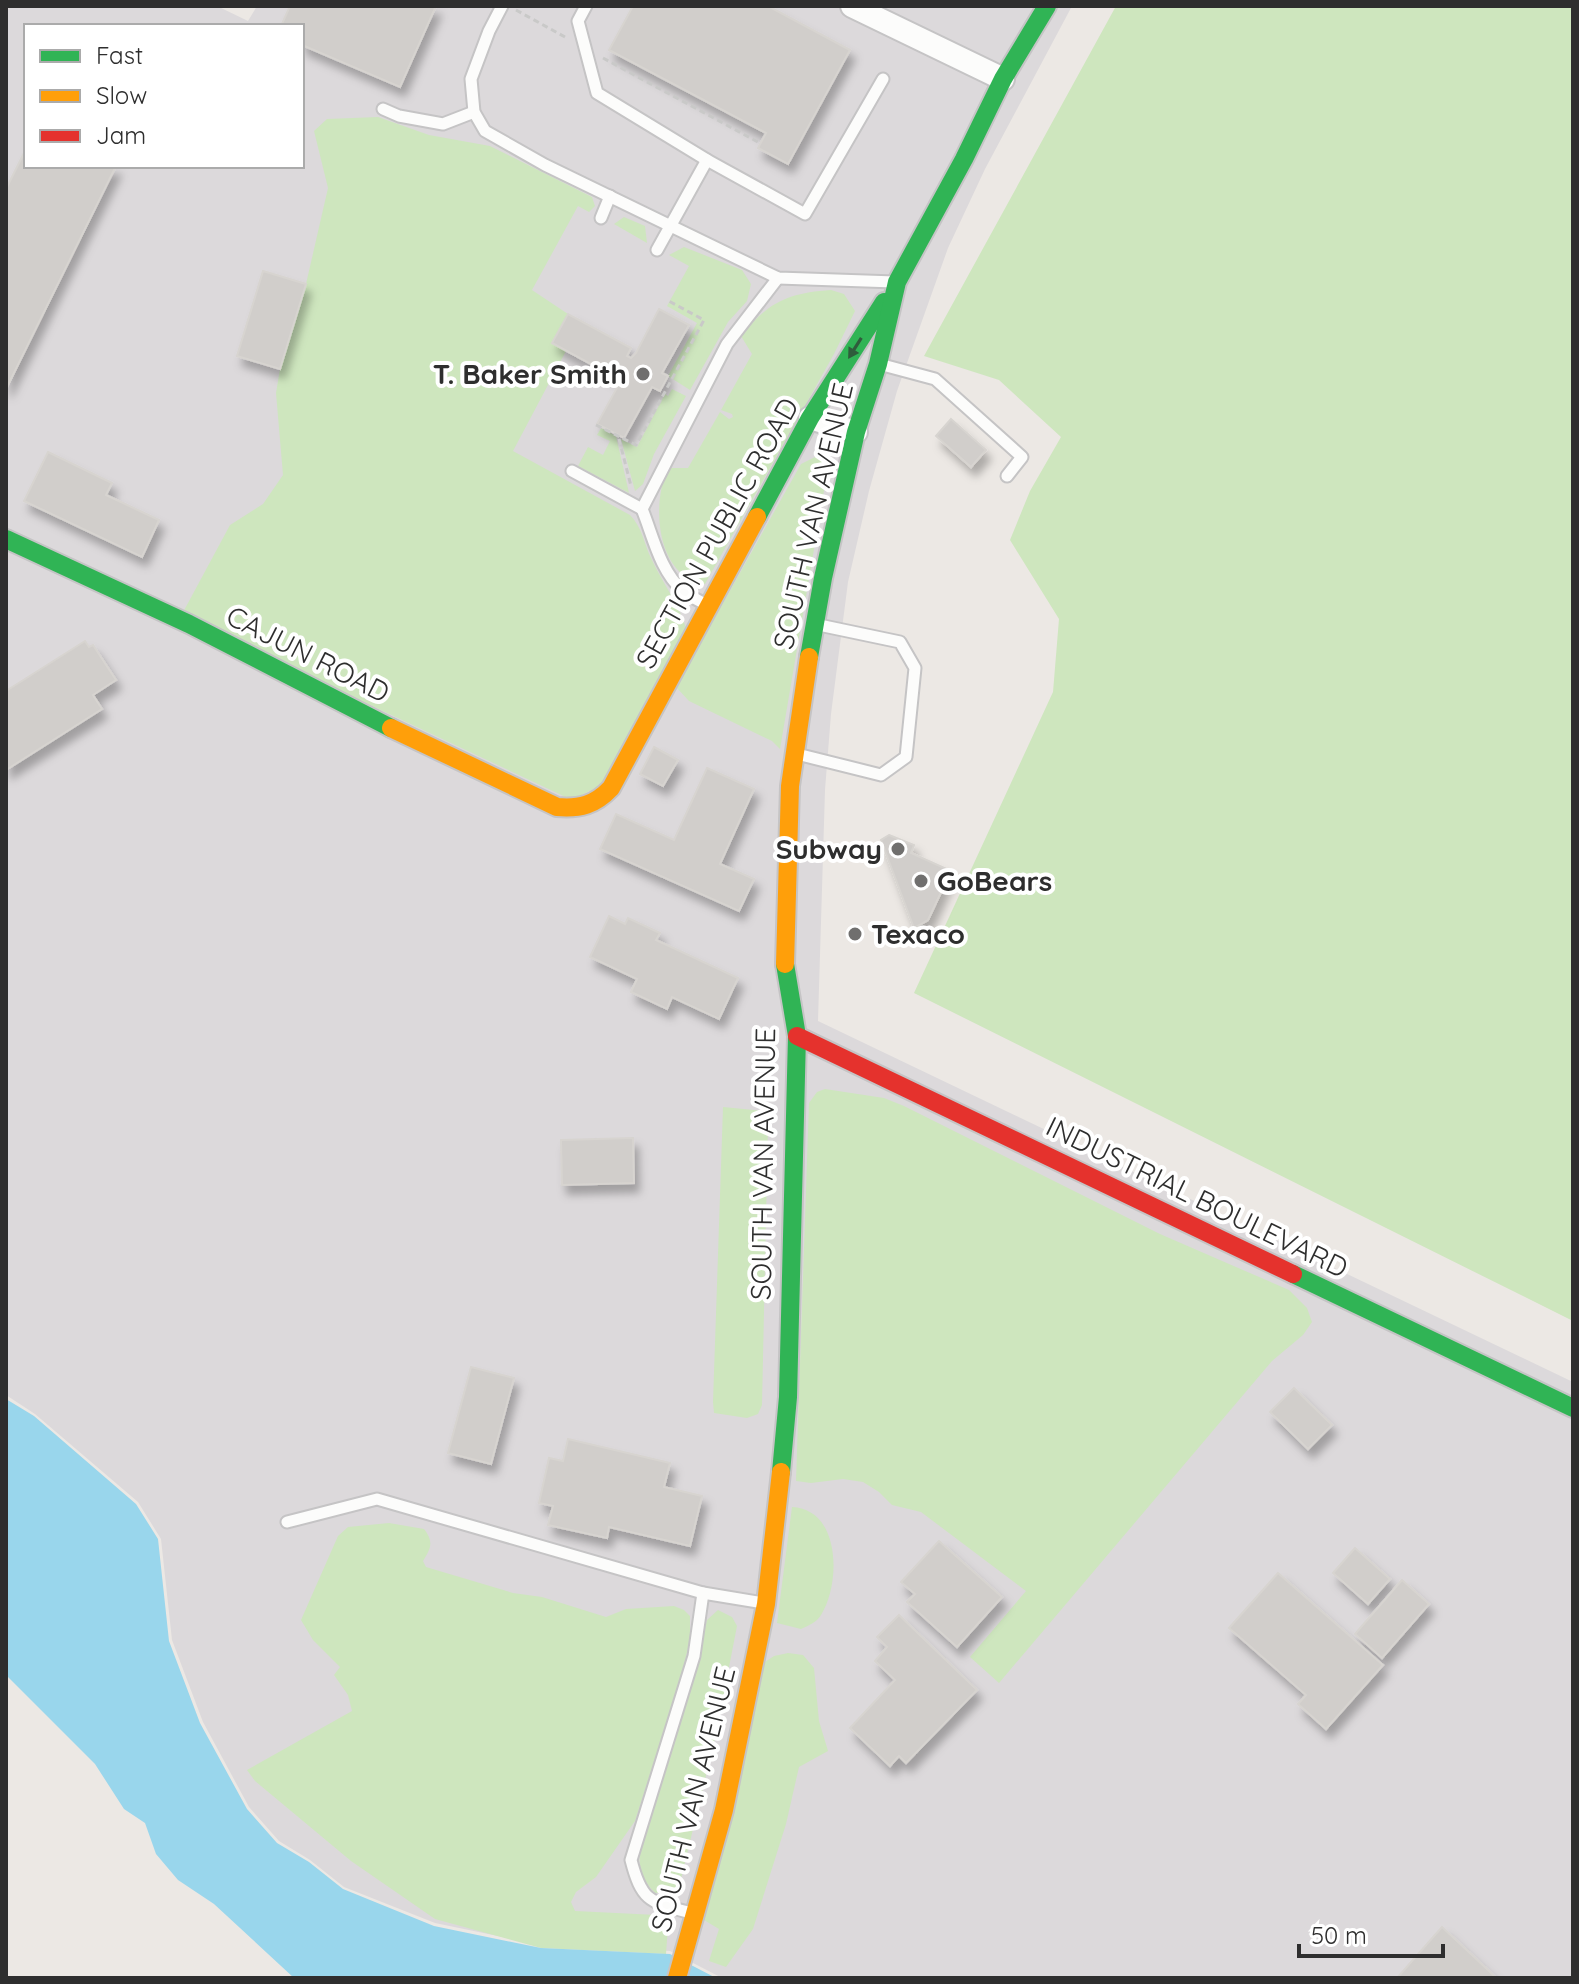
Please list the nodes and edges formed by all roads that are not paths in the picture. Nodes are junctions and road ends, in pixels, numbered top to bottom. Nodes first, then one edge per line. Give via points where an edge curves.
1 (502, 6) edge
2 (586, 6) edge
3 (852, 6) edge
4 (1047, 6) edge
5 (883, 79) dead end
6 (1003, 79) junction
7 (383, 109) dead end
8 (474, 112) junction
9 (707, 160) junction
10 (610, 196) junction
11 (601, 218) dead end
12 (671, 225) junction
13 (657, 250) dead end
14 (778, 278) junction
15 (897, 282) junction
16 (878, 364) junction
17 (810, 418) junction
18 (856, 432) junction
19 (572, 471) dead end
20 (1007, 476) dead end
21 (639, 508) junction
22 (6, 539) edge
23 (708, 606) junction
24 (815, 625) junction
25 (793, 753) junction
26 (587, 807) joint
27 (797, 1036) junction
28 (1573, 1408) edge
29 (287, 1522) dead end
30 (703, 1593) junction
31 (766, 1604) junction
32 (695, 1914) junction
33 (677, 1978) edge

1 - 8 lane via 471,79
2 - 9 lane via 578,21 597,93
3 - 6 street
4 - 6 street, SOUTH VAN AVENUE
5 - 9 lane via 805,214
6 - 15 street, SOUTH VAN AVENUE
7 - 8 lane via 443,124
8 - 10 lane via 485,131
9 - 12 lane
10 - 11 lane
10 - 12 lane
12 - 13 lane
12 - 14 lane
14 - 15 lane
14 - 21 lane via 727,344
15 - 16 street, SOUTH VAN AVENUE
15 -> 17 street, SECTION PUBLIC ROAD
16 - 18 street, SOUTH VAN AVENUE
16 - 20 lane via 935,379 1022,457
17 - 18 street
17 - 23 street, SECTION PUBLIC ROAD
18 - 24 street, SOUTH VAN AVENUE
19 - 21 lane
21 - 23 lane via 666,569 681,590
22 - 26 street, CAJUN ROAD via 557,807
23 - 26 street, SECTION PUBLIC ROAD via 611,788
24 - 25 street, SOUTH VAN AVENUE
24 - 25 lane via 900,642 915,668 906,757 881,775
25 - 27 street, SOUTH VAN AVENUE via 785,966
27 - 28 street, INDUSTRIAL BOULEVARD
27 - 31 street, SOUTH VAN AVENUE via 788,1397
29 - 30 lane via 377,1499
30 - 31 lane
30 - 32 lane via 694,1656 631,1860 637,1882 651,1902
31 - 32 street, SOUTH VAN AVENUE via 724,1810
32 - 33 street, SOUTH VAN AVENUE

